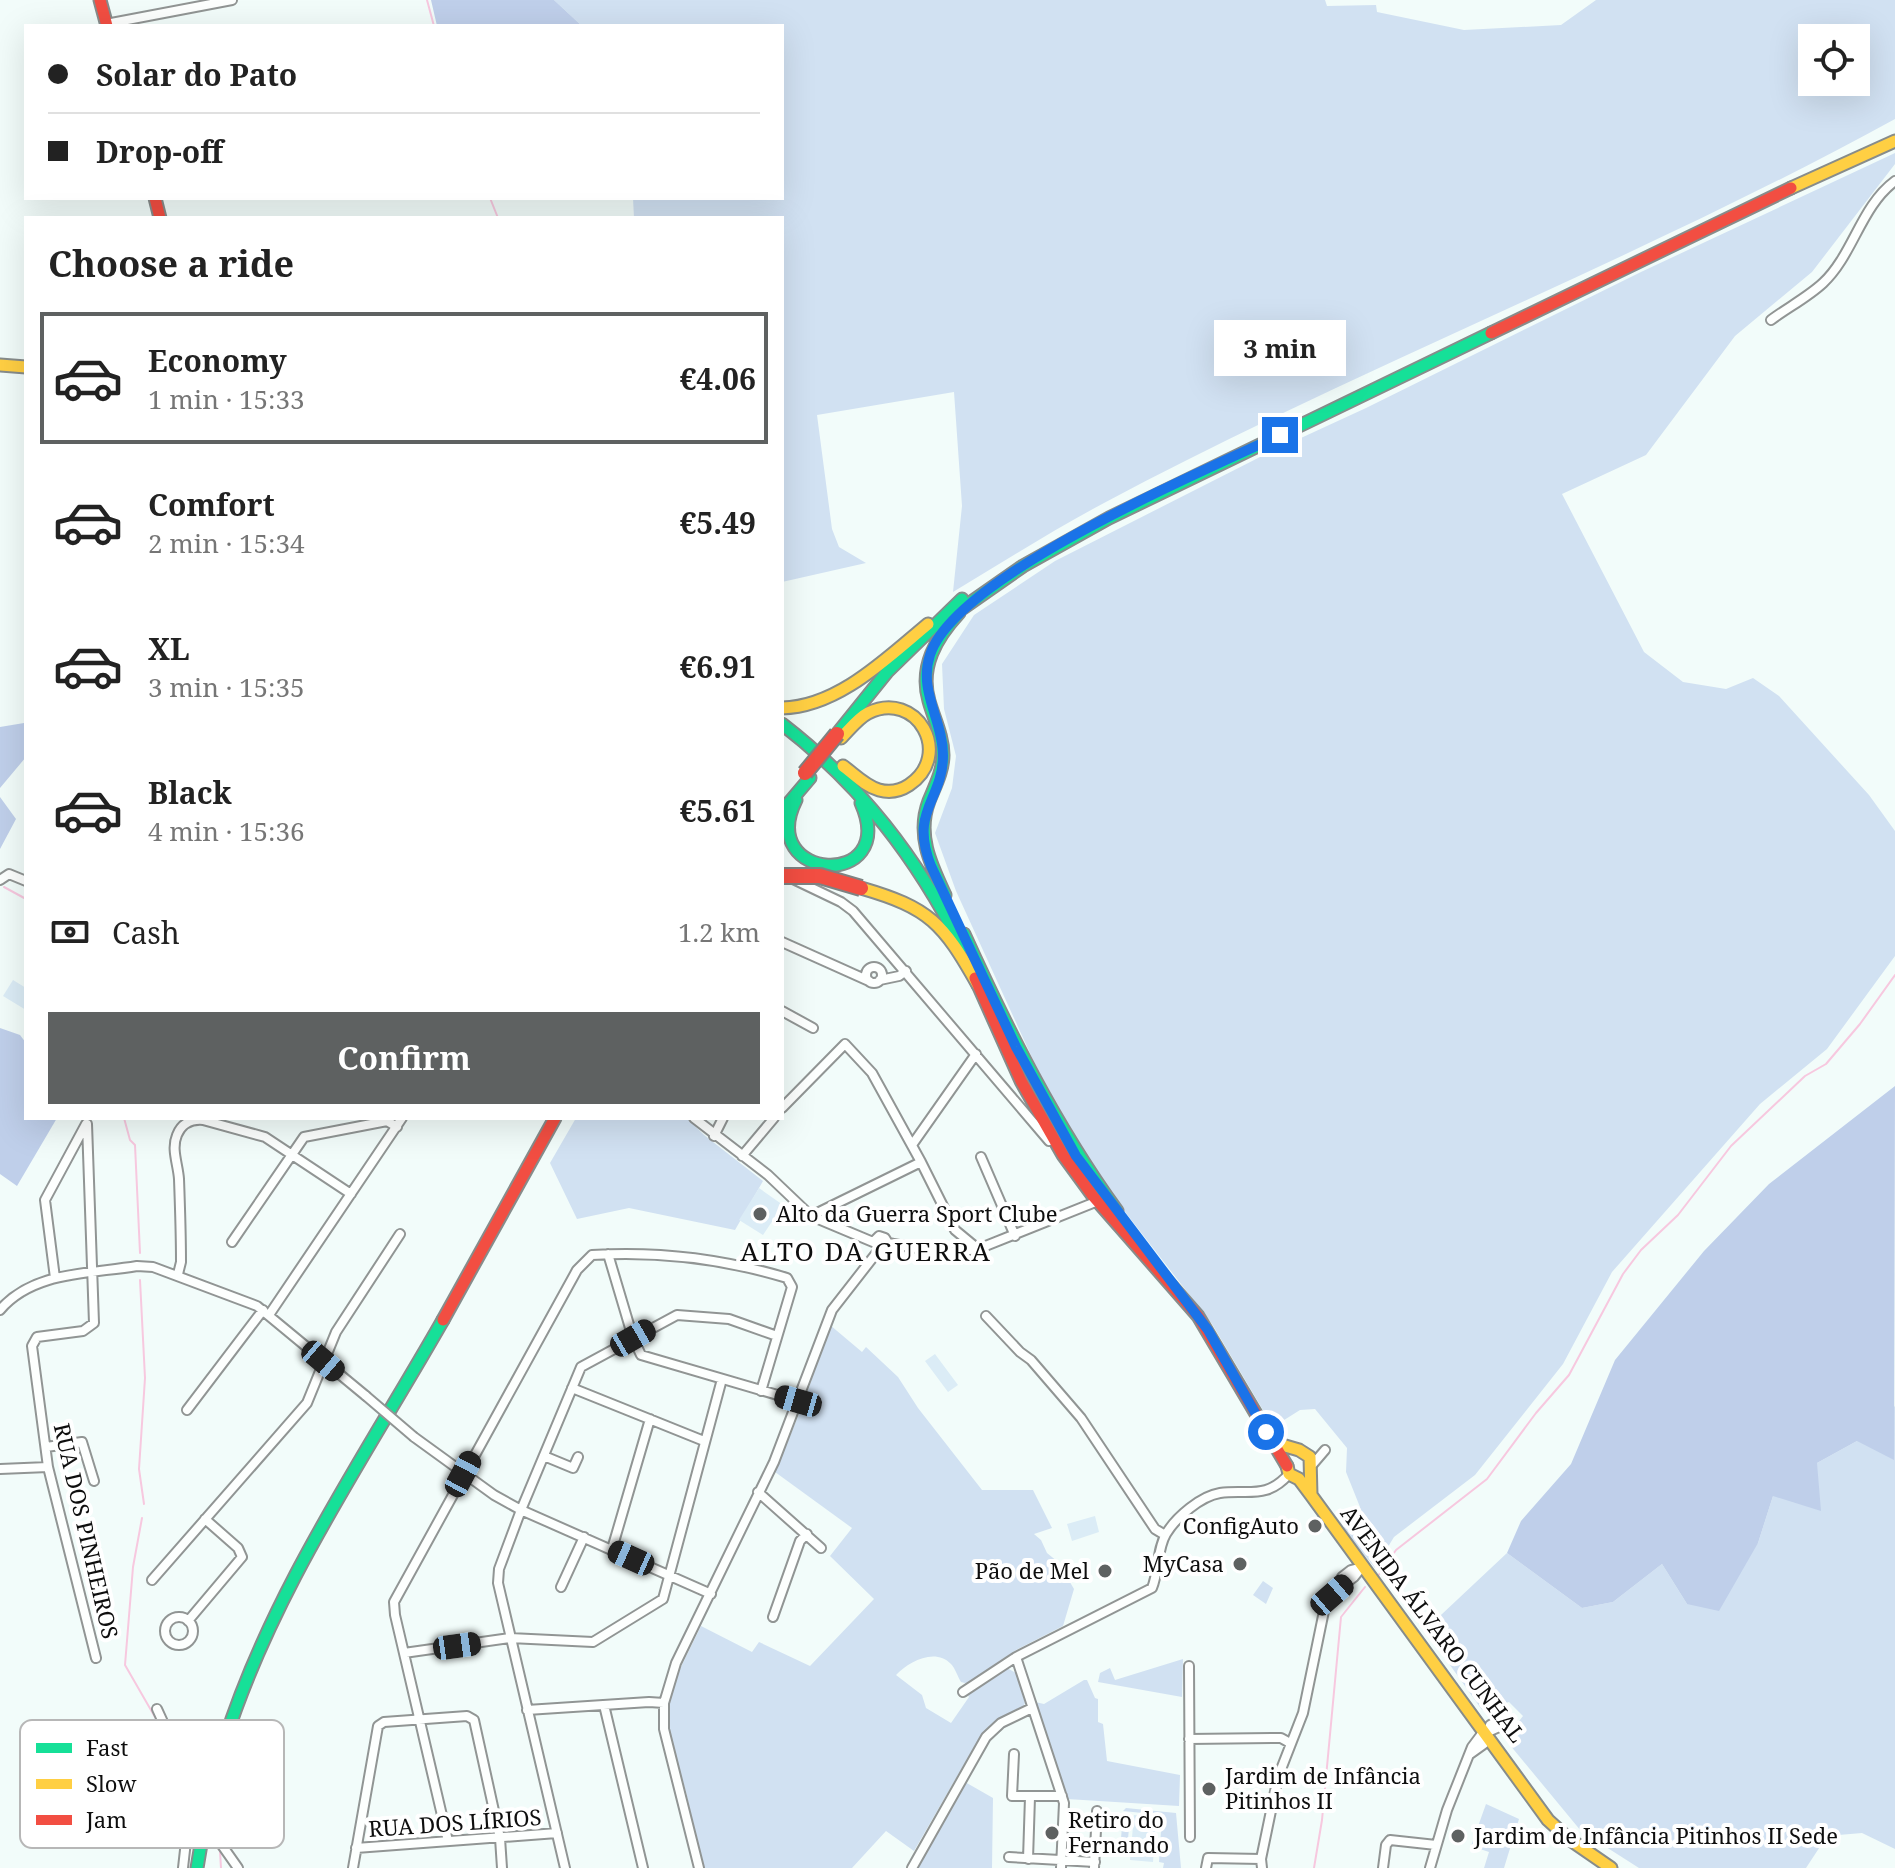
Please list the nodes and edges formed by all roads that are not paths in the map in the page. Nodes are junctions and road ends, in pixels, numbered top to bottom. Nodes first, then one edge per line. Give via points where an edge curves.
1 (100, 0) edge
2 (232, 0) edge
3 (106, 24) edge
4 (111, 24) edge
5 (1895, 131) edge
6 (1895, 141) edge
7 (1895, 181) edge
8 (1763, 201) junction
9 (1771, 320) dead end
10 (0, 365) edge
11 (24, 367) edge
12 (964, 602) junction
13 (784, 708) edge
14 (784, 719) edge
15 (784, 726) edge
16 (839, 736) junction
17 (842, 770) junction
18 (807, 775) junction
19 (784, 799) edge
20 (784, 808) edge
21 (784, 874) edge
22 (784, 875) edge
23 (0, 880) edge
24 (24, 880) edge
25 (945, 895) junction
26 (784, 943) edge
27 (906, 971) junction
28 (880, 980) junction
29 (869, 981) junction
30 (978, 985) junction
31 (784, 1013) edge
32 (813, 1028) dead end
33 (976, 1054) junction
34 (784, 1106) edge
35 (193, 1120) edge
36 (203, 1120) edge
37 (401, 1120) edge
38 (554, 1120) edge
39 (561, 1120) edge
40 (696, 1120) edge
41 (722, 1120) edge
42 (772, 1120) edge
43 (397, 1127) junction
44 (714, 1136) junction
45 (912, 1145) junction
46 (291, 1154) junction
47 (742, 1156) junction
48 (981, 1157) dead end
49 (921, 1162) junction
50 (1079, 1179) junction
51 (351, 1194) junction
52 (1098, 1201) junction
53 (811, 1216) junction
54 (400, 1234) dead end
55 (1015, 1236) junction
56 (232, 1242) dead end
57 (873, 1242) junction
58 (888, 1243) junction
59 (483, 1249) junction
60 (978, 1249) junction
61 (878, 1251) junction
62 (608, 1254) junction
63 (1156, 1265) junction
64 (92, 1273) junction
65 (178, 1274) junction
66 (55, 1278) junction
67 (0, 1310) edge
68 (266, 1312) junction
69 (986, 1316) dead end
70 (777, 1336) junction
71 (633, 1338) junction
72 (323, 1361) junction
73 (722, 1379) junction
74 (572, 1388) junction
75 (761, 1391) junction
76 (798, 1401) junction
77 (187, 1410) dead end
78 (650, 1419) junction
79 (704, 1441) junction
80 (1275, 1443) junction
81 (46, 1447) junction
82 (544, 1456) junction
83 (578, 1457) dead end
84 (1309, 1459) junction
85 (48, 1467) junction
86 (0, 1469) edge
87 (1291, 1471) junction
88 (463, 1474) junction
89 (94, 1481) dead end
90 (758, 1492) junction
91 (1311, 1495) junction
92 (521, 1510) junction
93 (205, 1519) junction
94 (807, 1534) junction
95 (1165, 1535) junction
96 (584, 1537) junction
97 (821, 1548) dead end
98 (612, 1549) junction
99 (1362, 1567) junction
100 (670, 1575) junction
101 (152, 1580) dead end
102 (561, 1587) dead end
103 (711, 1594) junction
104 (773, 1617) dead end
105 (188, 1621) dead end
106 (510, 1638) junction
107 (404, 1653) junction
108 (1016, 1657) junction
109 (96, 1658) dead end
110 (1189, 1666) dead end
111 (963, 1692) dead end
112 (664, 1703) junction
113 (604, 1705) junction
114 (1032, 1708) junction
115 (157, 1709) dead end
116 (527, 1710) junction
117 (419, 1719) junction
118 (162, 1720) edge
119 (232, 1720) edge
120 (1486, 1733) junction
121 (1189, 1739) junction
122 (1290, 1743) junction
123 (1014, 1754) dead end
124 (1521, 1779) junction
125 (1062, 1796) junction
126 (1030, 1797) junction
127 (1097, 1811) dead end
128 (557, 1833) junction
129 (1190, 1837) dead end
130 (500, 1838) junction
131 (448, 1841) junction
132 (1436, 1845) junction
133 (185, 1848) edge
134 (201, 1848) edge
135 (224, 1848) edge
136 (356, 1848) junction
137 (1009, 1857) dead end
138 (1028, 1859) junction
139 (1230, 1863) edge
140 (1061, 1864) edge
141 (1262, 1864) edge
142 (1095, 1865) edge
143 (183, 1868) edge
144 (197, 1868) edge
145 (238, 1868) edge
146 (353, 1868) edge
147 (502, 1868) edge
148 (565, 1868) edge
149 (643, 1868) edge
150 (699, 1868) edge
151 (912, 1868) edge
152 (1206, 1868) edge
153 (1383, 1868) edge
154 (1430, 1868) edge
155 (1611, 1868) edge
156 (1625, 1868) edge

1 - 3 main road
2 - 4 street
5 - 8 main road
6 - 8 main road
7 - 9 street via 1882,190 1823,283
8 - 12 main road via 1049,544 993,577
10 - 11 main road
12 - 13 main road via 948,607 831,696 802,709
12 - 16 main road via 887,672
12 - 25 main road via 937,640 927,666 928,696 943,759 923,834
14 - 17 main road, AVENIDA ÁLVARO CUNHAL
15 - 17 main road, AVENIDA ÁLVARO CUNHAL
16 - 17 main road via 866,714 891,707 913,715 930,739 931,755 922,775 896,791 874,788
16 - 18 main road, bridge
17 - 18 main road via 868,813 871,833 857,858 831,868 800,856 787,828
17 - 25 main road, AVENIDA ÁLVARO CUNHAL via 879,802
17 - 30 main road, AVENIDA ÁLVARO CUNHAL via 915,861 948,917
18 - 19 main road
18 - 20 main road
21 - 30 main road, bridge via 820,876 903,899 928,914 954,943
22 - 27 street via 841,902
23 - 24 street via 9,874
25 - 63 main road, AVENIDA ÁLVARO CUNHAL via 1056,1122
26 - 29 street
27 - 28 street
27 - 33 street
28 - 29 street
28 - 29 street via 881,971 873,967 866,973
30 - 50 main road, AVENIDA ÁLVARO CUNHAL via 1019,1076
31 - 32 street
33 - 45 street
33 - 50 street
34 - 45 street via 845,1044 862,1061
35 - 65 street via 179,1131 174,1147
36 - 46 street via 265,1137
37 - 43 street
38 - 59 main road
39 - 59 main road
40 - 44 street
41 - 44 street
42 - 47 street
43 - 46 street via 387,1121 313,1134
43 - 51 street
44 - 47 street
45 - 49 street
46 - 51 street
46 - 56 street
47 - 53 street
48 - 55 street
49 - 53 street
49 - 60 street via 955,1230
50 - 52 main road, AVENIDA ÁLVARO CUNHAL
51 - 68 street
52 - 55 street
52 - 63 main road, AVENIDA ÁLVARO CUNHAL
53 - 57 street
54 - 72 street
55 - 60 street
57 - 58 street via 879,1236
57 - 61 street
58 - 60 street via 944,1253
58 - 61 street
59 - 119 main road via 309,1554 258,1654
61 - 76 street via 832,1310
62 - 70 street via 723,1262 787,1278 792,1287
62 - 71 street
62 - 88 street via 592,1255 577,1270
63 - 80 main road, AVENIDA ÁLVARO CUNHAL via 1208,1330
64 - 65 street via 141,1266
64 - 66 street
64 - 66 street, RUA DOS PINHEIROS via 87,1124 45,1200
64 - 81 street, RUA DOS PINHEIROS via 91,1327 37,1337 32,1346
65 - 68 street
66 - 67 street via 20,1291
68 - 72 street
68 - 77 street
69 - 95 street via 1065,1399 1155,1529
70 - 71 street via 729,1319 683,1314
70 - 75 street
71 - 73 street via 645,1357
71 - 74 street via 581,1367
72 - 88 street, bridge
72 - 93 street via 307,1403
73 - 75 street
73 - 79 street
74 - 78 street
74 - 82 street
75 - 76 street
76 - 90 street
78 - 79 street
78 - 98 street
79 - 100 street
80 - 84 main road
80 - 87 main road, AVENIDA ÁLVARO CUNHAL
81 - 85 street, RUA DOS PINHEIROS
81 - 89 street via 82,1442
82 - 83 street via 573,1468
82 - 92 street
84 - 87 main road via 1309,1475
84 - 87 main road via 1293,1452
84 - 91 main road, AVENIDA ÁLVARO CUNHAL
85 - 86 street
85 - 109 street, RUA DOS PINHEIROS
87 - 91 main road, AVENIDA ÁLVARO CUNHAL
87 - 95 street via 1278,1484 1252,1494 1206,1497
88 - 92 street
88 - 107 street via 394,1602
90 - 94 street
90 - 103 street
91 - 99 main road, AVENIDA ÁLVARO CUNHAL
92 - 96 street
92 - 106 street via 497,1578
93 - 101 street
93 - 105 street via 242,1557
94 - 97 street
94 - 104 street
95 - 108 street via 1152,1588
96 - 98 street
96 - 102 street
98 - 100 street
99 - 120 main road, AVENIDA ÁLVARO CUNHAL
99 - 122 street via 1342,1577 1324,1611 1303,1713
100 - 103 street
100 - 106 street via 663,1599 599,1640 579,1644
103 - 112 street via 676,1663
106 - 107 street
106 - 116 street
107 - 117 street
108 - 111 street
108 - 114 street
110 - 121 street
112 - 113 street
112 - 150 street via 664,1729
113 - 116 street
113 - 149 street
114 - 125 street
114 - 151 street via 986,1737
115 - 118 street
116 - 128 street
117 - 130 street via 474,1720
117 - 131 street
117 - 136 street via 384,1722 376,1730
120 - 124 main road, AVENIDA ÁLVARO CUNHAL
120 - 132 street via 1474,1743
121 - 122 street via 1281,1738
121 - 129 street
122 - 141 street via 1278,1777
123 - 126 street via 1012,1796
124 - 155 main road, AVENIDA ÁLVARO CUNHAL via 1548,1820
124 - 156 main road, AVENIDA ÁLVARO CUNHAL via 1565,1826
125 - 126 street
125 - 140 street
126 - 138 street
127 - 142 street
128 - 130 street, RUA DOS LÍRIOS
128 - 148 street
130 - 131 street, RUA DOS LÍRIOS
130 - 147 street
131 - 136 street, RUA DOS LÍRIOS
132 - 153 street via 1390,1840
132 - 154 street
133 - 143 street
134 - 144 main road
135 - 145 street
136 - 146 street
137 - 138 street
138 - 140 street
139 - 141 street
139 - 152 street via 1207,1858
140 - 142 street

